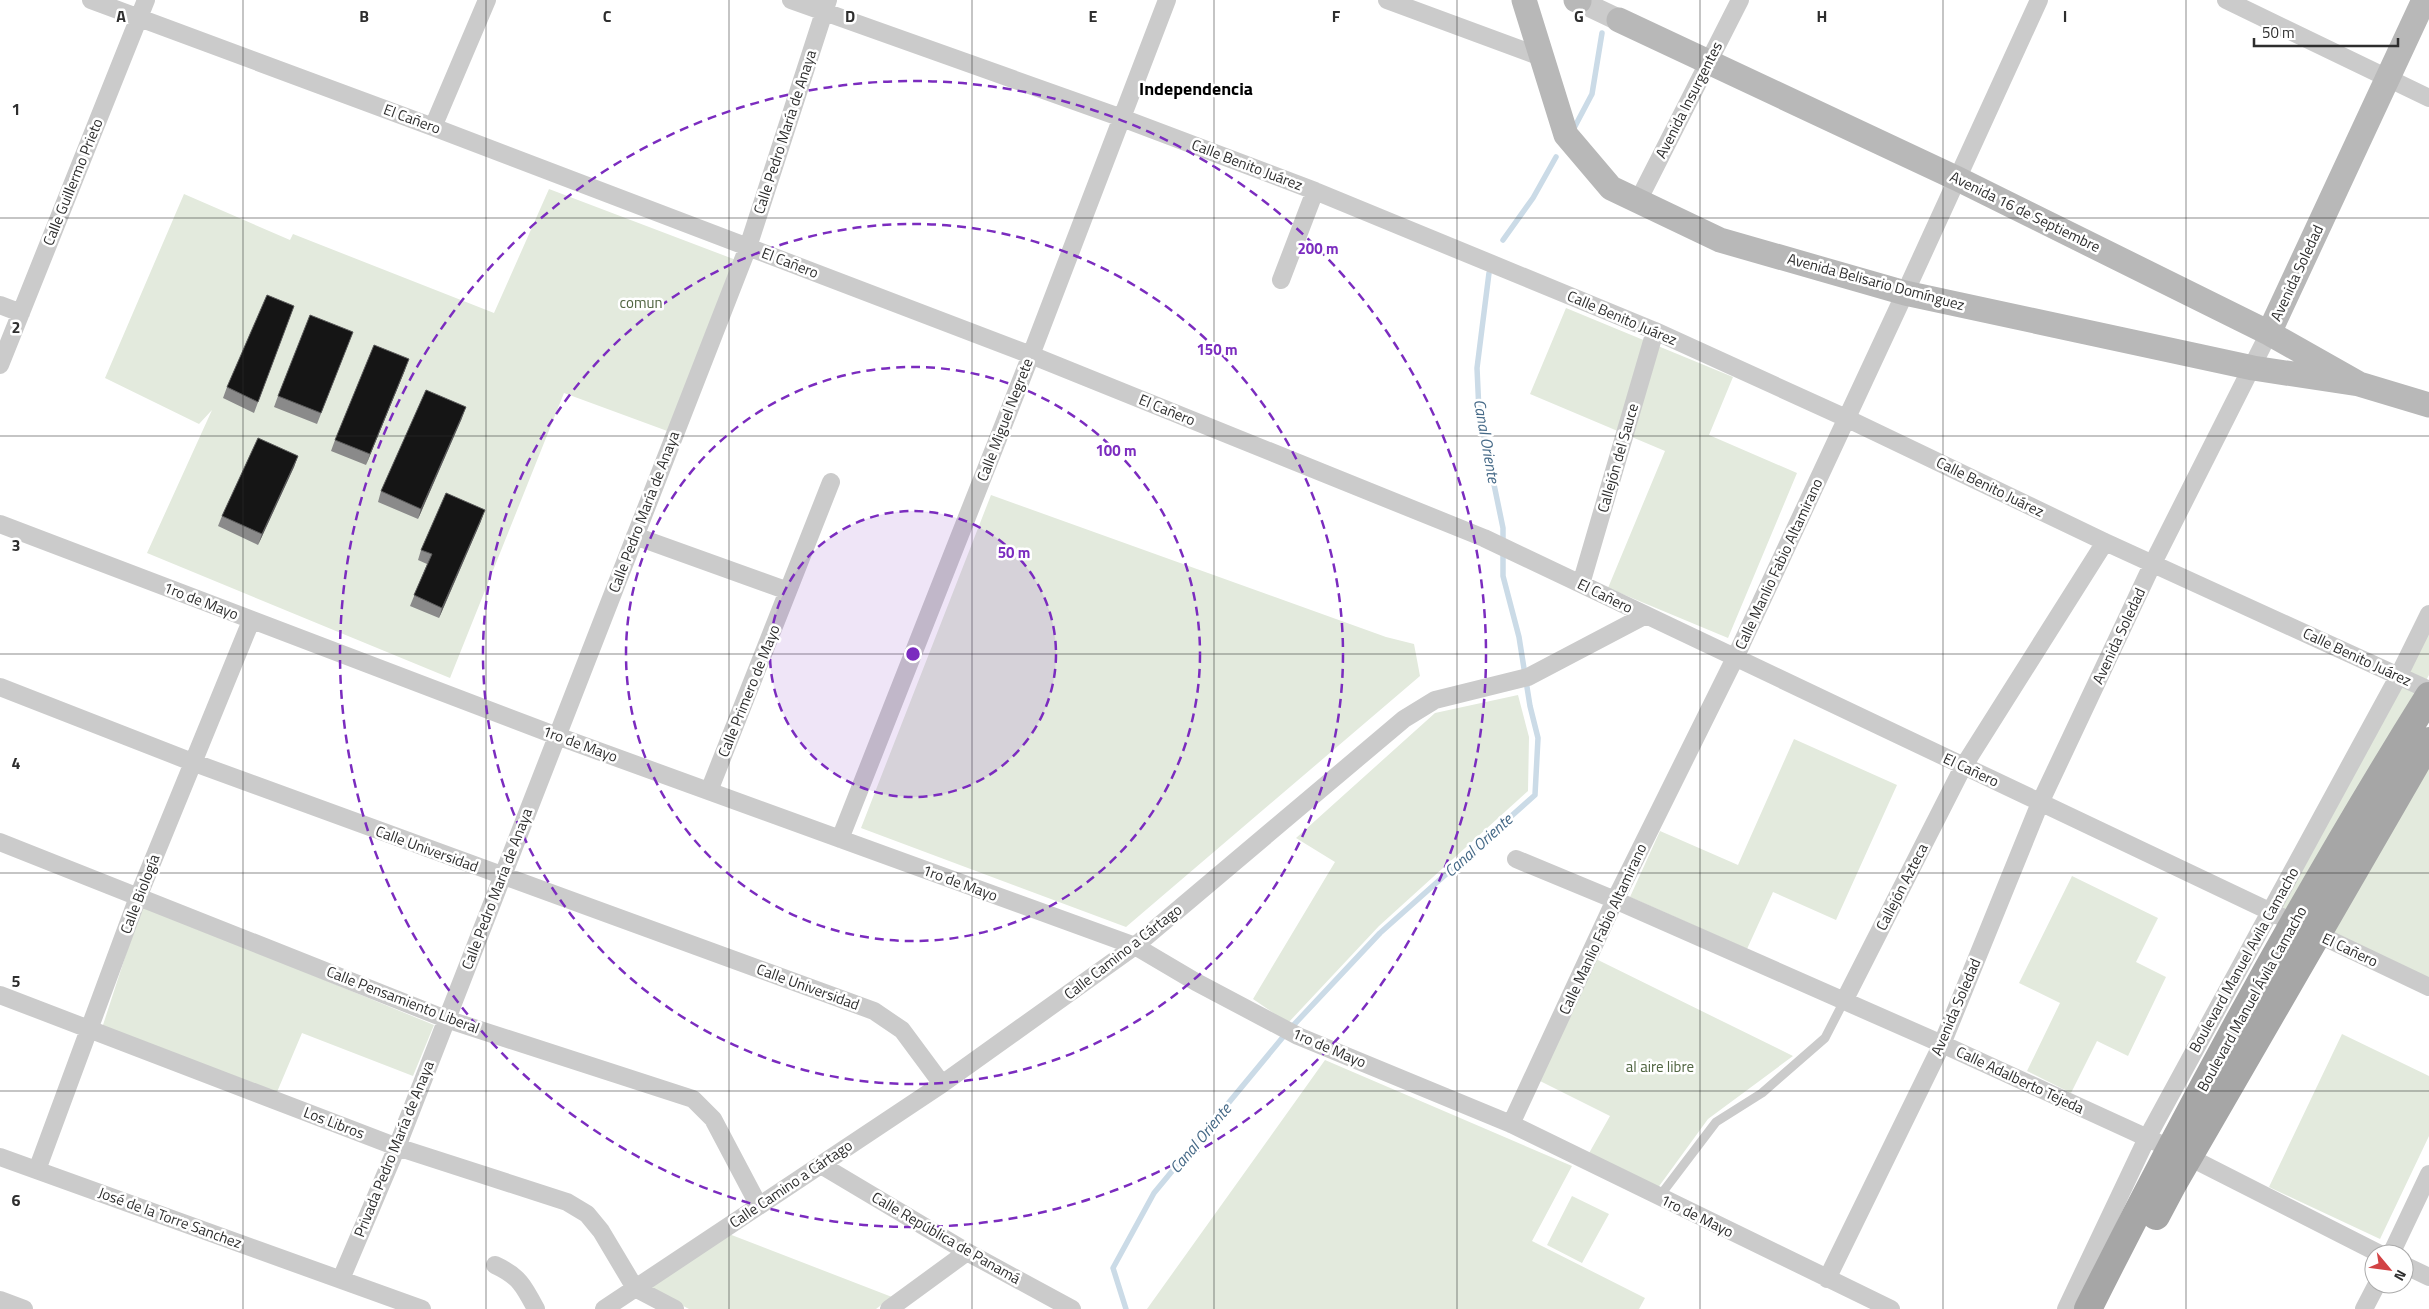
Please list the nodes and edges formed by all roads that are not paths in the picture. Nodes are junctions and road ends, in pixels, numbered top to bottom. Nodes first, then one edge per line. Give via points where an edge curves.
1 (91, 0) edge
2 (146, 0) edge
3 (487, 0) edge
4 (791, 0) edge
5 (1167, 0) edge
6 (1387, 0) edge
7 (1524, 0) edge
8 (1740, 0) edge
9 (2039, 0) edge
10 (2226, 0) edge
11 (2424, 0) edge
12 (1578, 1) edge
13 (826, 6) edge
14 (140, 18) junction
15 (1619, 20) joint
16 (1541, 56) junction
17 (1708, 62) junction
18 (2386, 78) junction
19 (2429, 98) edge
20 (1122, 118) junction
21 (432, 127) junction
22 (1958, 180) junction
23 (1315, 192) junction
24 (1638, 201) junction
25 (748, 247) junction
26 (1281, 280) dead end
27 (1905, 293) junction
28 (0, 305) edge
29 (21, 313) junction
30 (1655, 331) junction
31 (2269, 332) junction
32 (1031, 354) junction
33 (0, 364) edge
34 (2253, 368) junction
35 (2359, 384) junction
36 (2429, 404) edge
37 (1846, 418) junction
38 (831, 482) dead end
39 (0, 524) edge
40 (635, 536) junction
41 (2105, 542) junction
42 (2153, 563) junction
43 (1581, 584) junction
44 (788, 591) junction
45 (2429, 614) edge
46 (1646, 615) junction
47 (251, 621) junction
48 (1735, 658) junction
49 (2398, 677) junction
50 (0, 687) edge
51 (2429, 690) edge
52 (2429, 696) edge
53 (557, 736) junction
54 (2429, 741) edge
55 (192, 762) junction
56 (1962, 767) junction
57 (709, 790) junction
58 (2040, 803) junction
59 (840, 839) junction
60 (0, 842) edge
61 (1516, 859) dead end
62 (502, 876) junction
63 (138, 897) junction
64 (1615, 900) junction
65 (2270, 912) junction
66 (2305, 929) junction
67 (1135, 946) junction
68 (2429, 987) edge
69 (0, 995) edge
70 (1844, 1001) junction
71 (446, 1019) junction
72 (88, 1031) junction
73 (1942, 1044) junction
74 (942, 1084) junction
75 (1512, 1124) junction
76 (397, 1147) junction
77 (2168, 1148) junction
78 (0, 1157) edge
79 (821, 1165) junction
80 (37, 1170) junction
81 (2429, 1174) edge
82 (1659, 1197) junction
83 (759, 1206) junction
84 (2396, 1244) edge
85 (2364, 1246) edge
86 (967, 1252) junction
87 (495, 1265) dead end
88 (2414, 1270) edge
89 (2429, 1277) edge
90 (340, 1279) junction
91 (1827, 1279) junction
92 (635, 1288) junction
93 (2372, 1294) edge
94 (0, 1300) edge
95 (24, 1309) edge
96 (422, 1309) edge
97 (536, 1309) edge
98 (604, 1309) edge
99 (675, 1309) edge
100 (889, 1309) edge
101 (1072, 1309) edge
102 (1891, 1309) edge
103 (2066, 1309) edge
104 (2088, 1309) edge
105 (2109, 1309) edge
106 (2364, 1309) edge

1 - 14 street, El Cañero
2 - 14 street, Calle Guillermo Prieto
3 - 21 street
4 - 13 street, Calle Benito Juárez
5 - 20 street, Calle Miguel Negrete
6 - 16 street
7 - 16 main road, Avenida Belisario Domínguez
8 - 17 street, Avenida Insurgentes
9 - 22 street, Calle Manlio Fabio Altamirano
10 - 18 street
11 - 18 main road, Avenida Soledad
12 - 15 street
13 - 20 street, Calle Benito Juárez
13 - 25 street, Calle Pedro María de Anaya
14 - 21 street, El Cañero
14 - 29 street, Calle Guillermo Prieto
15 - 17 main road, Avenida 16 de Septiembre
16 - 24 main road, Avenida Belisario Domínguez via 1566,135 1611,188
17 - 22 main road, Avenida 16 de Septiembre
17 - 24 street, Avenida Insurgentes
18 - 19 street
18 - 31 main road, Avenida Soledad
20 - 23 street, Calle Benito Juárez
20 - 32 street, Calle Miguel Negrete
21 - 25 street, El Cañero
22 - 27 street, Calle Manlio Fabio Altamirano
22 - 31 main road, Avenida 16 de Septiembre
23 - 26 street
23 - 30 street, Calle Benito Juárez
24 - 27 main road, Avenida Belisario Domínguez via 1720,240
25 - 32 street, El Cañero
25 - 40 street, Calle Pedro María de Anaya
27 - 34 main road, Avenida Belisario Domínguez
27 - 37 street, Calle Manlio Fabio Altamirano
28 - 29 street
29 - 33 street, Calle Guillermo Prieto
30 - 37 street, Calle Benito Juárez
30 - 43 street, Callejón del Sauce
31 - 34 street, Avenida Soledad
31 - 35 main road, Avenida 16 de Septiembre
32 - 43 street, El Cañero via 1484,538
32 - 59 street, Calle Miguel Negrete
34 - 35 main road, Avenida Belisario Domínguez
34 - 42 street, Avenida Soledad
35 - 36 main road, Avenida 16 de Septiembre
37 - 41 street, Calle Benito Juárez
37 - 48 street, Calle Manlio Fabio Altamirano
38 - 44 street, Calle Primero de Mayo
39 - 47 street, 1ro de Mayo
40 - 44 street
40 - 53 street, Calle Pedro María de Anaya
41 - 42 street, Calle Benito Juárez
41 - 56 street, Callejón Azteca
42 - 49 street, Calle Benito Juárez
42 - 58 street, Avenida Soledad
43 - 46 street, El Cañero
44 - 57 street, Calle Primero de Mayo
45 - 49 street, Boulevard Manuel Avila Camacho
46 - 48 street, El Cañero
46 - 67 street, Calle Camino a Cártago via 1528,678 1435,700 1404,719
47 - 53 street, 1ro de Mayo
47 - 55 street, Calle Biología
48 - 56 street, El Cañero
48 - 64 street, Calle Manlio Fabio Altamirano
49 - 51 street, Calle Benito Juárez
49 - 65 street, Boulevard Manuel Avila Camacho
50 - 55 street, Calle Universidad
52 - 66 main road, Boulevard Manuel Ávila Camacho via 2364,800
53 - 57 street, 1ro de Mayo
53 - 62 street, Calle Pedro María de Anaya
54 - 66 main road, Boulevard Manuel Ávila Camacho
55 - 62 street, Calle Universidad
55 - 63 street, Calle Biología
56 - 58 street, El Cañero
56 - 70 street, Callejón Azteca
57 - 59 street, 1ro de Mayo
58 - 65 street, El Cañero
58 - 73 street, Avenida Soledad
59 - 67 street, 1ro de Mayo
60 - 63 street, Calle Pensamiento Liberal
61 - 64 street, Calle Adalberto Tejeda
62 - 71 street, Calle Pedro María de Anaya
62 - 74 street, Calle Universidad via 874,1011 902,1030
63 - 71 street, Calle Pensamiento Liberal
63 - 72 street, Calle Biología
64 - 70 street, Calle Adalberto Tejeda
64 - 75 street, Calle Manlio Fabio Altamirano
65 - 66 street, El Cañero
65 - 77 street, Boulevard Manuel Avila Camacho
66 - 68 street, El Cañero
66 - 77 main road, Boulevard Manuel Ávila Camacho
67 - 74 street, Calle Camino a Cártago
67 - 75 street, 1ro de Mayo via 1298,1036
69 - 72 street, Los Libros
70 - 73 street, Calle Adalberto Tejeda
70 - 82 lane, Callejón Azteca via 1825,1038 1762,1094 1716,1122
71 - 76 street, Privada Pedro María de Anaya
71 - 83 street, Calle Pensamiento Liberal via 693,1100 713,1119
72 - 76 street, Los Libros
72 - 80 street, Calle Biología
73 - 77 street, Calle Adalberto Tejeda
73 - 91 street, Avenida Soledad
74 - 79 street, Calle Camino a Cártago
75 - 82 street, 1ro de Mayo
76 - 90 street, Privada Pedro María de Anaya
76 - 92 street, Los Libros via 567,1202 587,1214 601,1231
77 - 85 street, Calle Adalberto Tejeda
77 - 103 street, Boulevard Manuel Avila Camacho
77 - 104 main road, Boulevard Manuel Ávila Camacho
77 - 105 main road, Boulevard Manuel Ávila Camacho via 2173,1184
78 - 80 street, José de la Torre Sanchez
79 - 83 street, Calle Camino a Cártago
79 - 86 street, Calle República de Panamá
80 - 90 street, José de la Torre Sanchez
81 - 84 street
82 - 91 street, 1ro de Mayo
83 - 92 street, Calle Camino a Cártago
86 - 100 street
86 - 101 street, Calle República de Panamá
87 - 97 street via 513,1273
88 - 89 street
90 - 96 street, José de la Torre Sanchez
91 - 102 street, 1ro de Mayo
92 - 98 street, Calle Camino a Cártago
92 - 99 street
93 - 106 street
94 - 95 street

